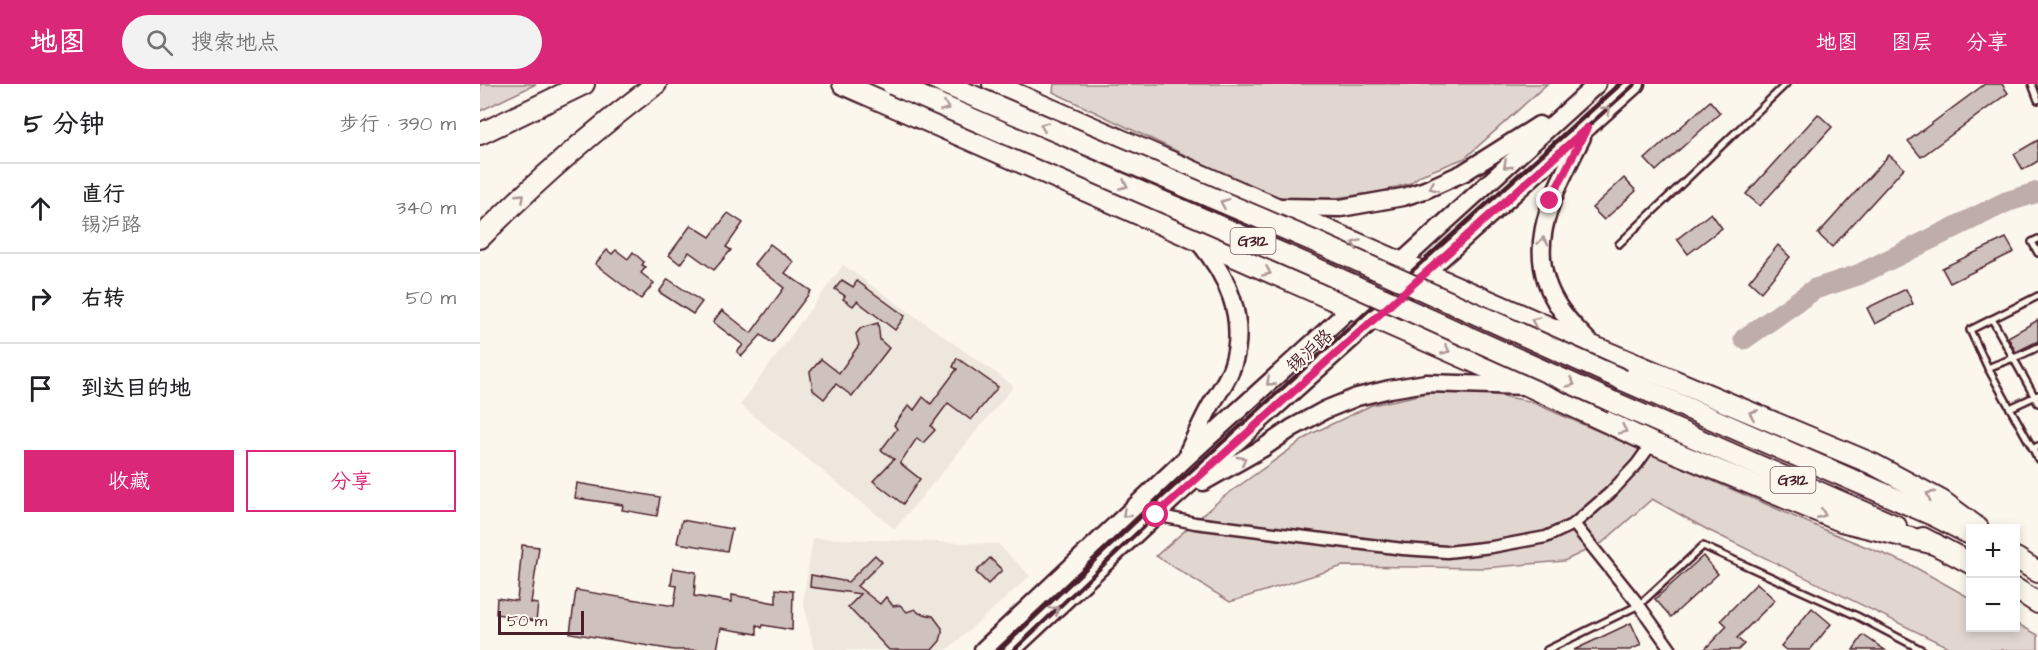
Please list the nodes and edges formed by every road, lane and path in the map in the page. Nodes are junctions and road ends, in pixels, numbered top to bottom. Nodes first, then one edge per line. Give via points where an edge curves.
1 (584, 84) edge
2 (656, 84) edge
3 (843, 84) edge
4 (892, 84) edge
5 (945, 84) edge
6 (993, 84) edge
7 (1597, 84) edge
8 (1636, 84) edge
9 (1786, 84) edge
10 (2032, 84) edge
11 (2038, 100) edge
12 (1574, 105) junction
13 (1587, 128) junction
14 (480, 134) edge
15 (1274, 207) junction
16 (480, 238) edge
17 (2038, 239) edge
18 (1197, 240) junction
19 (1619, 244) dead end
20 (2038, 253) edge
21 (1399, 262) junction
22 (1425, 273) junction
23 (2038, 296) edge
24 (1351, 308) junction
25 (1376, 319) junction
26 (1992, 319) junction
27 (1592, 346) junction
28 (2038, 347) edge
29 (2014, 359) junction
30 (1988, 368) junction
31 (1531, 387) junction
32 (2036, 396) edge
33 (2038, 403) edge
34 (2010, 408) junction
35 (1652, 443) junction
36 (2036, 448) edge
37 (2038, 459) edge
38 (1184, 460) junction
39 (1173, 499) junction
40 (1156, 515) junction
41 (1574, 524) junction
42 (1973, 524) edge
43 (1966, 531) edge
44 (1935, 544) junction
45 (1966, 560) edge
46 (2020, 561) edge
47 (2038, 572) edge
48 (2020, 592) edge
49 (2038, 603) edge
50 (1639, 605) junction
51 (983, 650) edge
52 (1012, 650) edge
53 (1547, 650) edge
54 (1671, 650) edge
55 (1922, 650) edge

1 - 14 highway
16 -> 2 highway via 563,159
3 - 18 highway
4 -> 44 highway, G312, bridge
43 -> 5 highway, G312, bridge via 1316,242
6 - 15 highway
7 - 12 main road
13 -> 8 main road, 锡沪路
9 - 19 lane
10 - 11 lane
12 -> 15 main road via 1462,173 1425,190 1341,208
12 -> 21 main road
13 - 22 main road, 锡沪路
27 -> 13 main road via 1561,310 1545,280 1541,241 1550,201
21 -> 15 highway
17 - 20 lane via 2032,242
18 -> 24 highway
18 - 38 main road via 1211,256 1231,293 1237,338 1224,384
21 - 22 highway
21 - 24 main road
22 - 25 main road, 锡沪路
27 -> 22 highway
23 - 26 lane
24 - 25 highway
24 -> 38 main road
25 -> 31 highway
25 - 39 main road, 锡沪路
26 - 29 lane
26 - 30 lane via 1970,330
42 -> 27 highway via 1942,501 1873,464
28 - 29 lane
29 - 30 lane
29 - 32 lane
30 - 34 lane
31 -> 35 highway
39 -> 31 main road via 1300,423 1357,397 1426,383
32 - 33 lane
32 - 34 lane
34 - 36 lane
35 - 41 street via 1630,472
35 -> 44 highway via 1841,521
36 - 37 lane
38 -> 51 main road
39 - 40 main road, 锡沪路
40 - 41 street via 1194,523 1447,552 1546,537
52 -> 40 main road, 锡沪路
41 - 50 street
44 - 45 highway, G312
46 - 47 highway
48 - 49 highway
50 - 53 lane
50 - 54 street
50 - 55 lane via 1702,546

